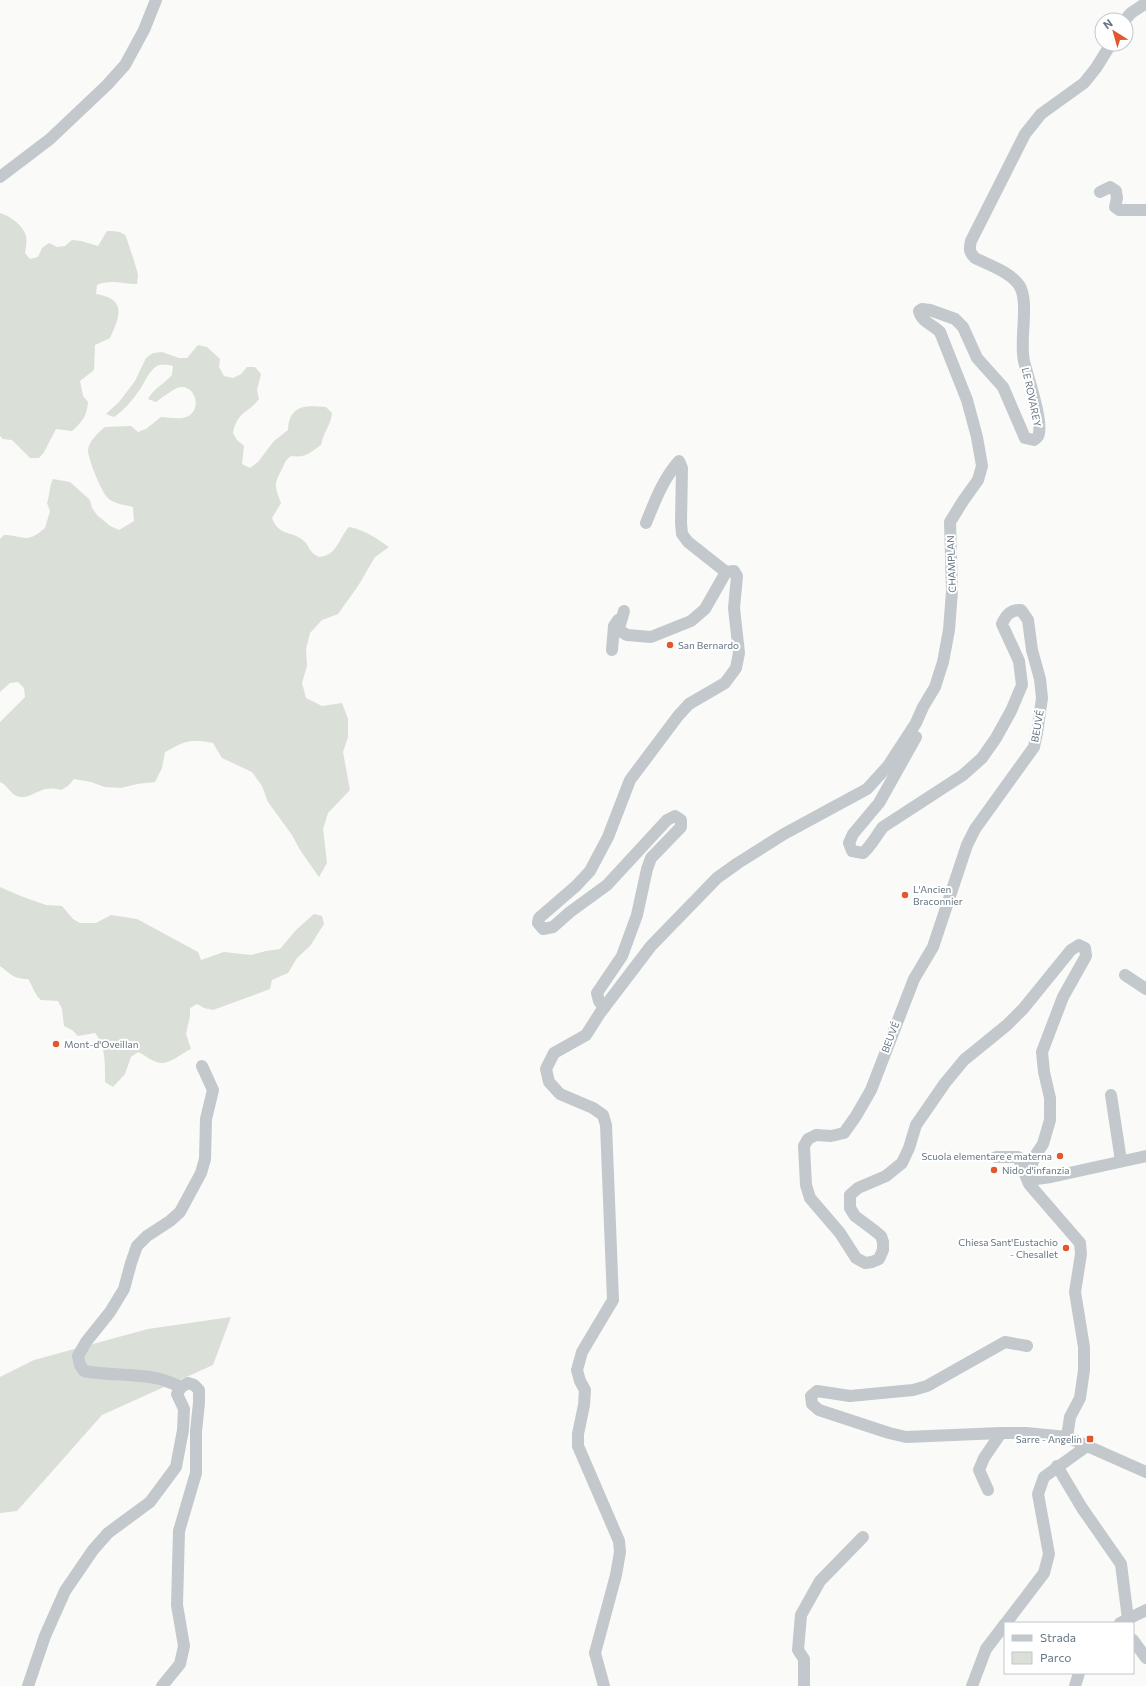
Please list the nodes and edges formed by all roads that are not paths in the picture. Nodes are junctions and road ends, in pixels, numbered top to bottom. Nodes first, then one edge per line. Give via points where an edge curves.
1 (156, 0) edge
2 (1146, 3) edge
3 (1132, 12) edge
4 (1106, 52) edge
5 (0, 177) edge
6 (1100, 192) dead end
7 (1146, 210) edge
8 (977, 437) joint
9 (646, 523) dead end
10 (726, 572) junction
11 (612, 650) dead end
12 (930, 697) junction
13 (1125, 975) dead end
14 (1146, 989) edge
15 (604, 1008) junction
16 (202, 1066) dead end
17 (1111, 1095) dead end
18 (1146, 1156) edge
19 (996, 1157) dead end
20 (1121, 1161) junction
21 (1027, 1178) junction
22 (1027, 1346) dead end
23 (181, 1387) junction
24 (1001, 1433) junction
25 (1067, 1437) junction
26 (1087, 1446) junction
27 (1057, 1466) junction
28 (1146, 1472) edge
29 (988, 1490) dead end
30 (863, 1537) dead end
31 (1146, 1610) edge
32 (1124, 1621) edge
33 (1006, 1622) edge
34 (1004, 1624) edge
35 (1134, 1641) edge
36 (1146, 1658) edge
37 (1079, 1674) edge
38 (28, 1686) edge
39 (162, 1686) edge
40 (604, 1686) edge
41 (804, 1686) edge
42 (972, 1686) edge
43 (1075, 1686) edge

1 - 5 street via 144,30 125,65 50,139
2 - 3 street
4 - 8 street, LE ROVAREY via 1084,83 1041,114 1025,134 969,248 970,253 1009,276 1019,286 1024,298 1024,358 1040,434 1034,440 1025,438 1021,432 1003,387 977,358 963,327 955,319 930,310 919,311 920,316 940,332 967,400
6 - 7 street via 1110,187 1116,191 1115,207 1119,210
8 - 12 street, CHAMPLAN via 982,466 978,480 950,522 952,591 949,630 943,662
9 - 10 street via 657,495 671,470 679,462 682,468 682,534 688,542
10 - 11 street via 705,609 691,621 651,638 622,632 619,628 624,611 614,626
10 - 15 street via 734,571 738,576 734,608 739,654 736,668 725,682 689,704 678,716 630,780 608,837 590,871 539,918 538,923 543,929 553,927 607,885 667,820 675,816 681,820 681,827 651,858 646,869 637,915 622,956 597,993
12 - 15 street via 916,724 888,766 867,789 784,834 717,878 651,946
12 - 21 street, BEUVÉ via 933,706 879,803 853,834 849,843 852,851 862,853 883,828 963,775 982,758 1011,711 1022,685 1019,661 1002,624 1006,615 1014,610 1021,610 1028,620 1042,698 1034,747 975,829 967,845 933,947 914,979 871,1090 844,1133 832,1136 816,1135 808,1139 804,1146 807,1191 856,1258 865,1264 879,1258 883,1250 881,1236 855,1216 850,1208 850,1195 858,1188 886,1176 902,1164 921,1116 964,1060 1007,1025 1071,950 1079,945 1085,948 1086,956 1063,997 1042,1052 1050,1098 1050,1120 1043,1144 1035,1156
13 - 14 street
15 - 40 street via 586,1035 554,1053 546,1069 549,1082 560,1094 593,1108 603,1115 606,1125 613,1300 582,1352 577,1370 585,1390 578,1446 619,1541 620,1552 595,1653
16 - 23 street via 213,1090 206,1119 205,1159 201,1172 180,1212 137,1246 124,1289 78,1356 84,1371 160,1379
17 - 20 street
18 - 20 street
19 - 21 street via 1018,1157
20 - 21 street via 1043,1178
21 - 25 street via 1032,1189 1080,1243 1081,1254 1075,1292 1084,1347 1084,1370 1080,1398 1070,1417
22 - 24 street via 1005,1342 927,1386 913,1390 850,1396 817,1392 811,1396 812,1404 819,1410 889,1434 906,1437
23 - 38 street via 177,1394 184,1410 184,1430 176,1466 150,1502 108,1533 65,1591
23 - 39 street via 188,1383 199,1390 196,1473 179,1531 177,1605 184,1646 180,1664
24 - 25 street
24 - 29 street via 979,1470
25 - 26 street
26 - 27 street
26 - 28 street
27 - 32 street via 1082,1508 1121,1564
27 - 33 street via 1044,1477 1038,1494 1049,1554 1044,1573
30 - 41 street via 820,1582 801,1614 798,1650 804,1659
31 - 32 street
34 - 42 street via 986,1648
35 - 36 street
37 - 43 street

